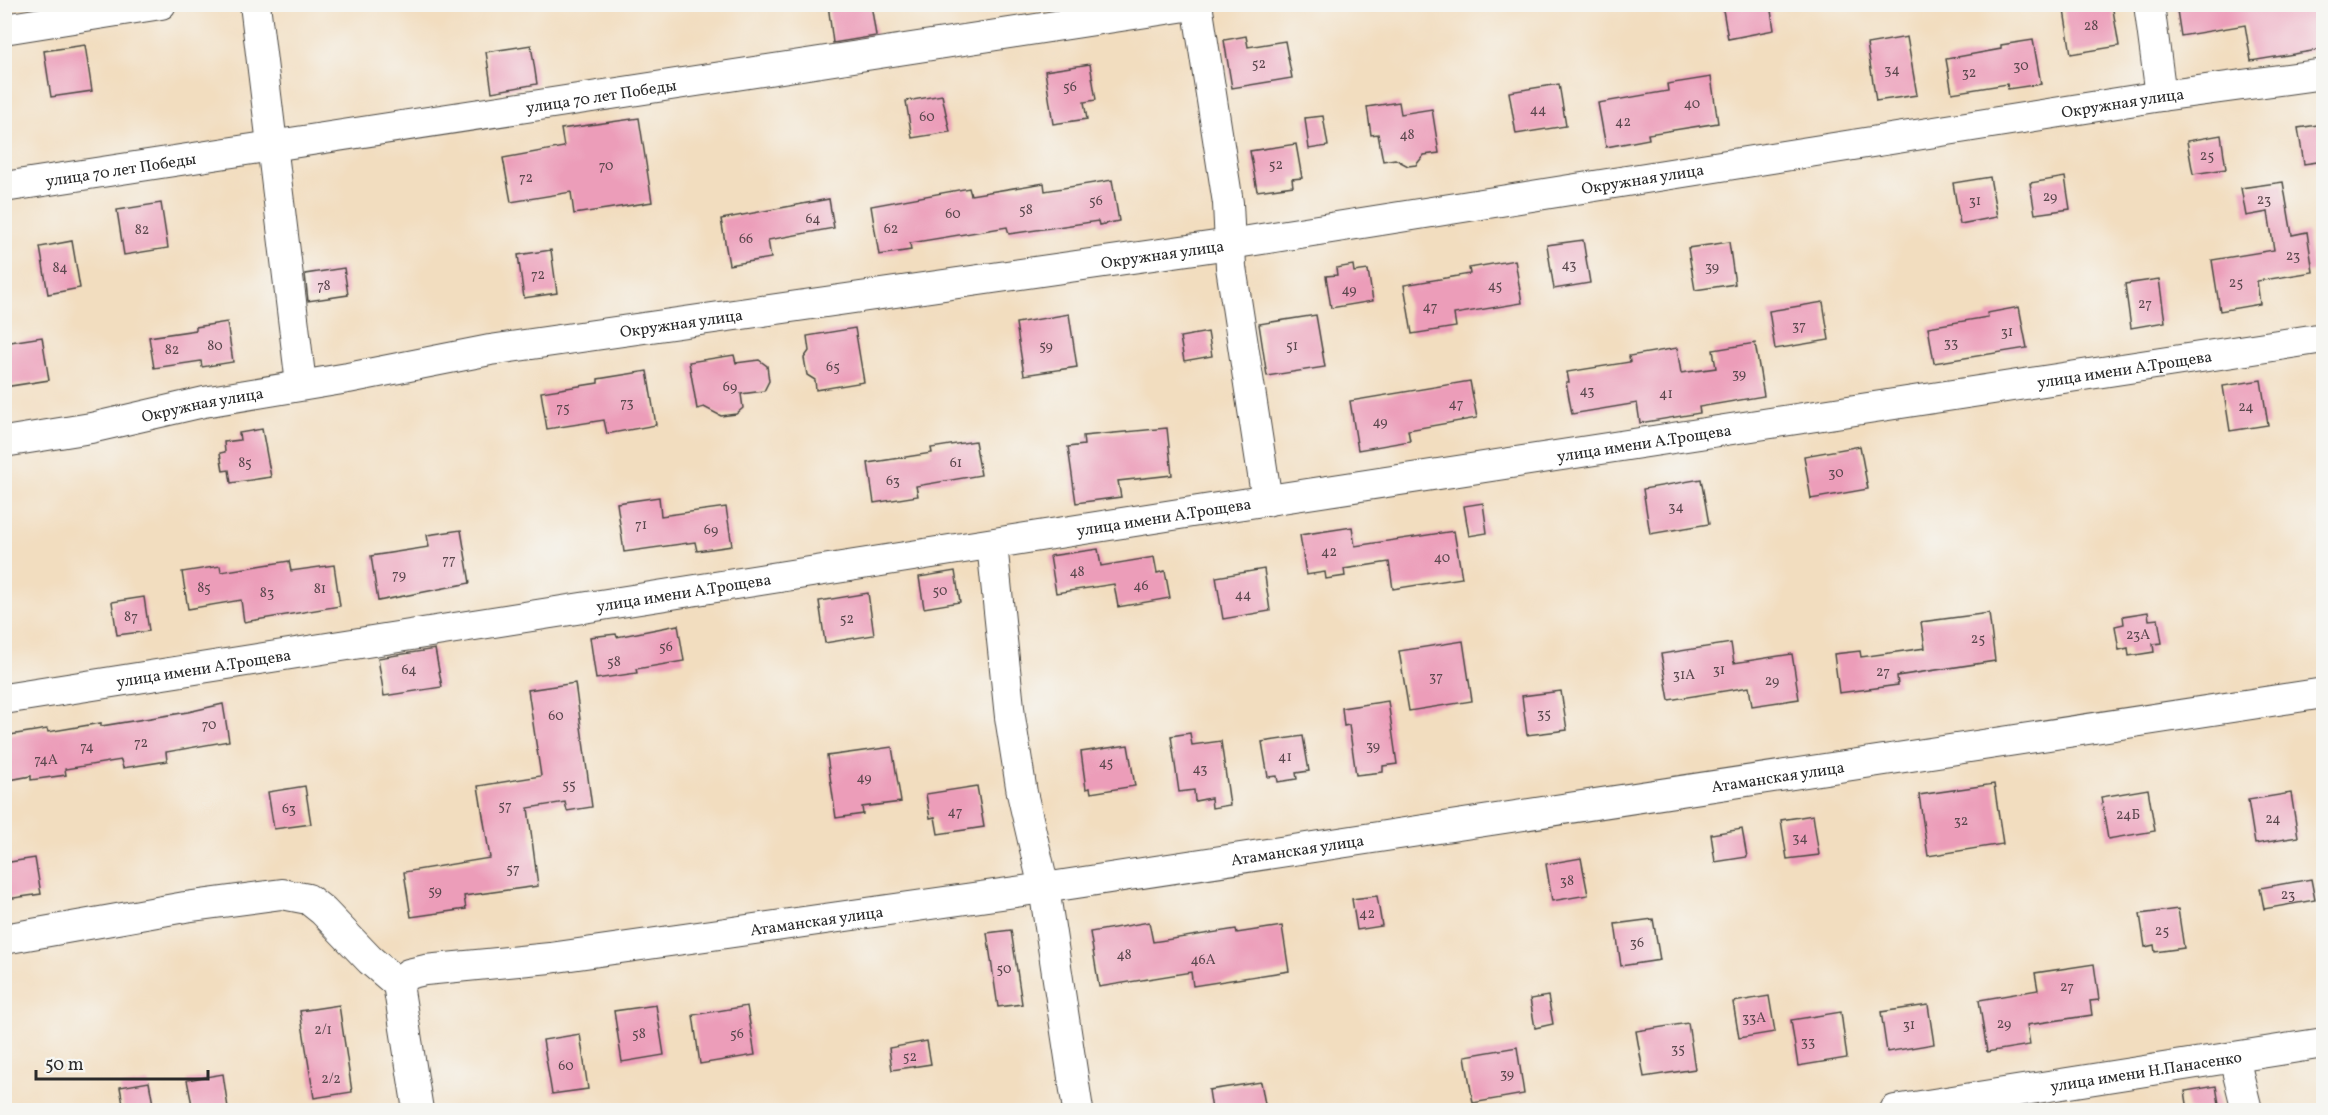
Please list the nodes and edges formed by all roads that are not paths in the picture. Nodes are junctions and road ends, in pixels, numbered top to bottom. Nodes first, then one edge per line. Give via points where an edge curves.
1 (161, 4) edge
2 (255, 4) edge
3 (2149, 4) edge
4 (1198, 5) edge
5 (4, 29) edge
6 (2324, 74) edge
7 (2161, 96) junction
8 (272, 146) junction
9 (4, 187) edge
10 (1230, 244) junction
11 (2324, 338) edge
12 (301, 384) junction
13 (4, 442) edge
14 (1267, 501) junction
15 (992, 544) junction
16 (2324, 693) edge
17 (4, 699) edge
18 (1044, 888) junction
19 (4, 939) edge
20 (398, 984) junction
21 (2324, 1043) edge
22 (2234, 1058) junction
23 (418, 1110) edge
24 (1078, 1110) edge
25 (1895, 1110) edge
26 (2247, 1110) edge

1 - 5 street
2 - 8 street
3 - 7 street
4 - 8 street, улица 70 лет Победы
4 - 10 street via 1228,203
6 - 7 street, Окружная улица
7 - 10 street, Окружная улица
8 - 9 street, улица 70 лет Победы
8 - 12 street
10 - 12 street, Окружная улица via 490,350
10 - 14 street
11 - 14 street, улица имени А.Трощева
12 - 13 street, Окружная улица via 92,428
14 - 15 street, улица имени А.Трощева
15 - 17 street, улица имени А.Трощева
15 - 18 street via 1010,717 1022,794
16 - 18 street, Атаманская улица
18 - 20 street, Атаманская улица via 550,958 425,970 408,974
18 - 24 street
19 - 20 street via 282,894 308,899
20 - 23 street
21 - 22 street, улица имени Н.Панасенко
22 - 25 street, улица имени Н.Панасенко
22 - 26 street

